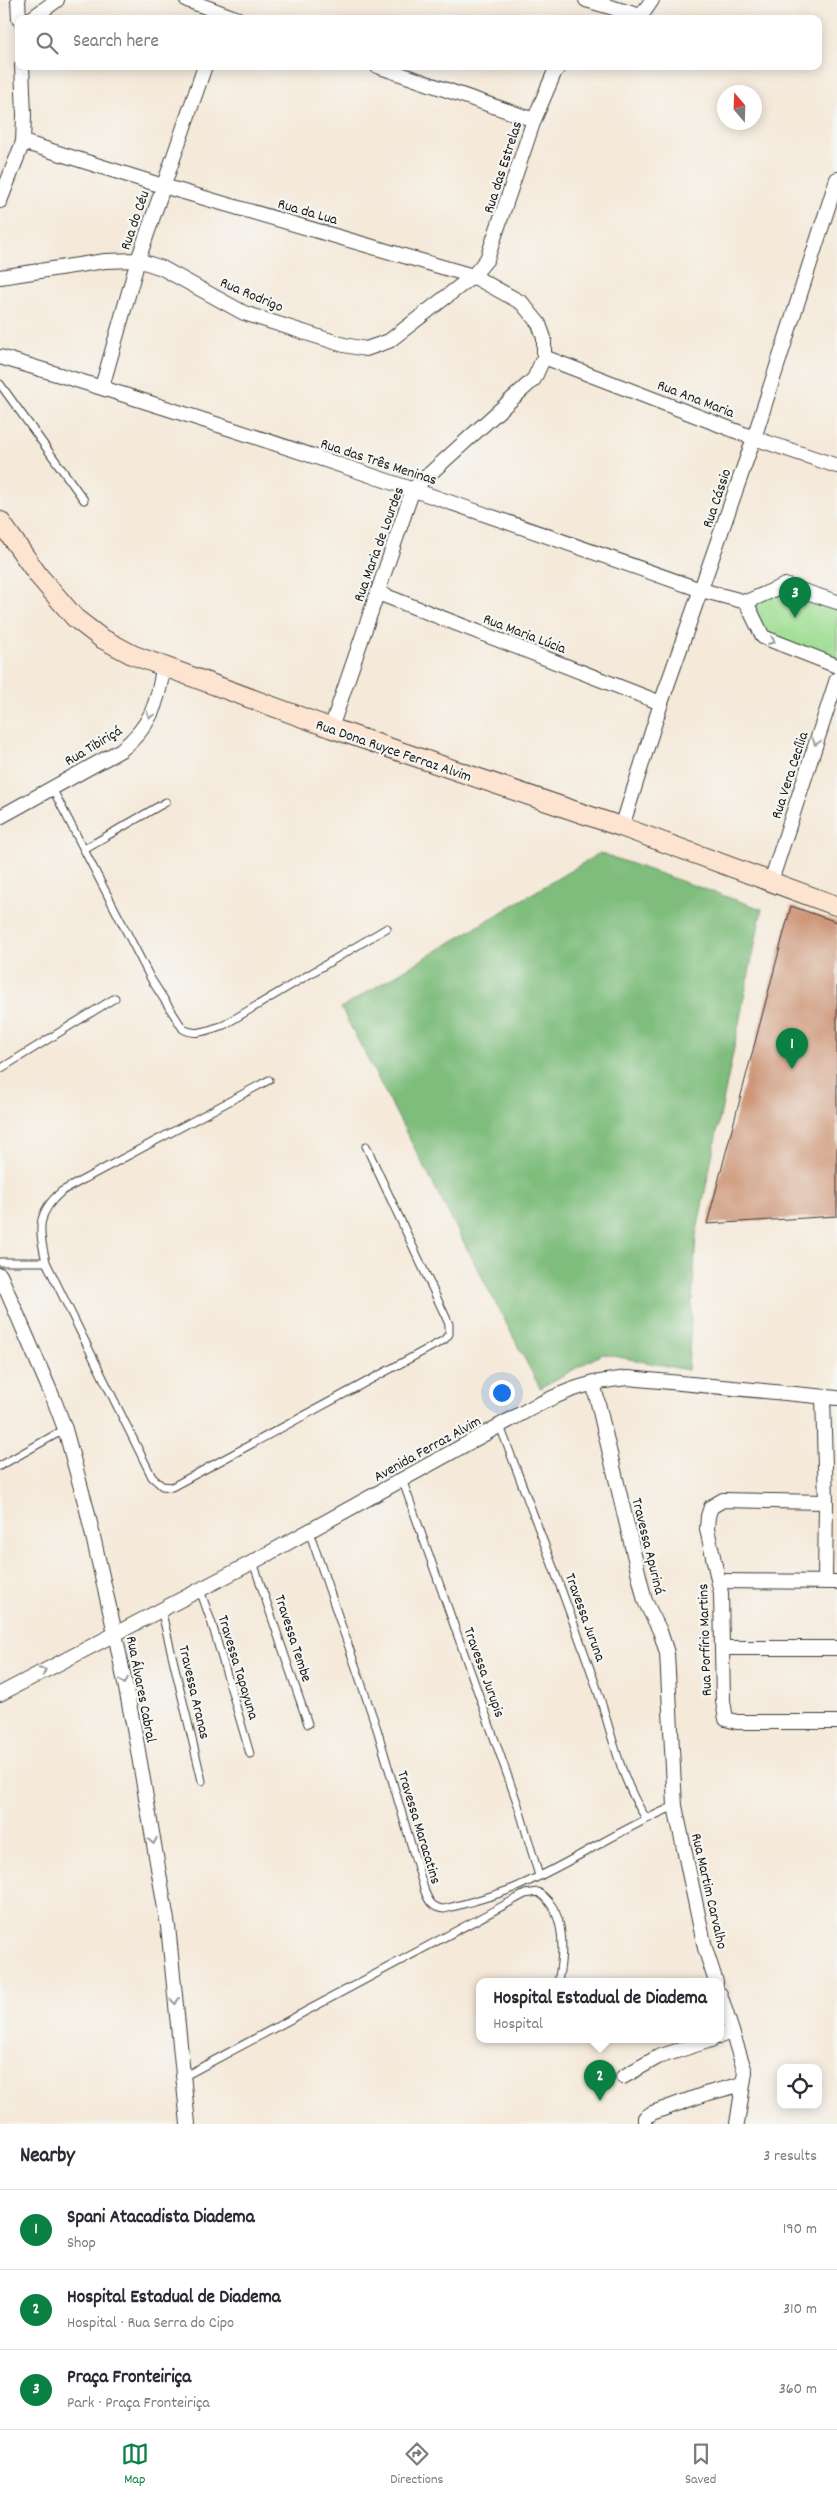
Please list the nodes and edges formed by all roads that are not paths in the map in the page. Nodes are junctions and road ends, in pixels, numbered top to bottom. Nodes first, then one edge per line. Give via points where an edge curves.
1 (18, 0) edge
2 (57, 0) edge
3 (187, 0) edge
4 (586, 0) edge
5 (652, 0) edge
6 (19, 15) edge
7 (36, 15) edge
8 (220, 15) edge
9 (631, 15) edge
10 (642, 15) edge
11 (22, 70) edge
12 (204, 70) edge
13 (389, 70) edge
14 (556, 70) edge
15 (534, 120) junction
16 (23, 142) junction
17 (837, 179) edge
18 (163, 186) junction
19 (0, 201) edge
20 (138, 260) junction
21 (473, 276) junction
22 (0, 277) edge
23 (0, 357) edge
24 (544, 358) junction
25 (0, 384) edge
26 (102, 387) junction
27 (754, 438) junction
28 (837, 466) edge
29 (413, 489) junction
30 (84, 500) dead end
31 (0, 521) edge
32 (702, 590) junction
33 (378, 593) junction
34 (746, 602) junction
35 (837, 602) edge
36 (837, 666) edge
37 (164, 668) junction
38 (837, 680) edge
39 (660, 703) junction
40 (331, 728) junction
41 (52, 788) junction
42 (166, 802) dead end
43 (0, 817) edge
44 (622, 827) junction
45 (84, 849) junction
46 (771, 881) junction
47 (837, 906) edge
48 (387, 928) dead end
49 (115, 998) dead end
50 (0, 1068) edge
51 (270, 1080) dead end
52 (366, 1146) dead end
53 (0, 1262) edge
54 (46, 1262) junction
55 (0, 1276) edge
56 (593, 1382) junction
57 (830, 1397) edge
58 (500, 1426) junction
59 (65, 1429) junction
60 (0, 1466) edge
61 (402, 1479) junction
62 (826, 1502) junction
63 (308, 1531) junction
64 (253, 1562) junction
65 (719, 1581) junction
66 (831, 1582) edge
67 (199, 1589) junction
68 (161, 1609) junction
69 (115, 1633) junction
70 (722, 1648) junction
71 (837, 1648) edge
72 (0, 1694) edge
73 (837, 1722) edge
74 (308, 1724) dead end
75 (250, 1754) dead end
76 (202, 1782) dead end
77 (675, 1806) junction
78 (646, 1818) junction
79 (539, 1876) junction
80 (559, 1978) edge
81 (715, 1978) edge
82 (724, 2021) edge
83 (726, 2034) edge
84 (701, 2043) edge
85 (183, 2077) junction
86 (623, 2077) dead end
87 (744, 2084) junction
88 (648, 2118) edge
89 (188, 2124) edge
90 (737, 2124) edge

1 - 6 street
2 - 7 street
3 - 8 street
4 - 9 street
5 - 10 street
11 - 16 street
12 - 18 street, Rua do Céu
13 - 15 street
14 - 15 street, Rua das Estrelas
15 - 21 street, Rua das Estrelas via 495,240 487,258
16 - 18 street, Rua da Lua
16 - 19 street
17 - 27 street, Rua Cássio
18 - 20 street, Rua do Céu
18 - 21 street, Rua da Lua
20 - 21 street, Rua Rodrigo via 162,268 244,312 344,345 366,349 389,340
20 - 22 street, Rua Rodrigo via 106,261
20 - 26 street, Rua do Céu
21 - 24 street, Rua da Lua via 531,311 544,338
23 - 26 street, Rua das Três Meninas
24 - 27 street, Rua Ana Maria
24 - 29 street, Rua Maria de Lourdes via 534,379 524,390
25 - 30 lane
26 - 29 street, Rua das Três Meninas
27 - 28 street, Rua Ana Maria
27 - 32 street, Rua Cássio
29 - 32 street, Rua das Três Meninas
29 - 33 street, Rua Maria de Lourdes
31 - 37 main road, Rua Dona Ruyce Ferraz Alvim via 75,618 102,638
32 - 34 street, Rua das Três Meninas
32 - 39 street, Rua Cássio
33 - 39 street, Rua Maria Lúcia
33 - 40 street, Rua Maria de Lourdes
34 - 35 street via 785,585
34 -> 36 street via 763,637
37 - 40 main road, Rua Dona Ruyce Ferraz Alvim
37 -> 41 street, Rua Tibiriçá via 159,694 138,737 121,750
38 -> 46 street, Rua Vera Cecília
39 - 44 street, Rua Cássio
40 - 44 main road, Rua Dona Ruyce Ferraz Alvim
41 - 43 street, Rua Tibiriçá
41 - 45 lane
42 - 45 lane
44 - 46 main road, Rua Dona Ruyce Ferraz Alvim
45 - 48 lane via 151,979 183,1029 189,1033 203,1032 224,1024
46 - 47 main road, Rua Dona Ruyce Ferraz Alvim
49 - 50 lane
51 - 54 lane via 62,1191 49,1202 43,1214 40,1232
52 - 54 lane via 449,1324 449,1334 172,1487 162,1486 152,1477
53 - 54 lane
55 - 59 street, Rua Álvares Cabral
56 - 57 street, Avenida Ferraz Alvim via 628,1378
56 - 58 street, Avenida Ferraz Alvim via 543,1402
56 - 77 street, Travessa Apuriná via 645,1601 668,1653
57 - 62 street
58 - 61 street, Avenida Ferraz Alvim
58 - 78 lane, Travessa Juruna via 618,1755
59 - 60 lane
59 - 69 street, Rua Álvares Cabral
61 - 63 street, Avenida Ferraz Alvim
61 - 79 lane, Travessa Jurupis via 518,1805
62 - 65 street, Rua Porfírio Martins via 716,1502 708,1516 708,1529
62 - 66 street
63 - 64 street, Avenida Ferraz Alvim
63 - 79 lane, Travessa Maracatins via 377,1729 428,1899 437,1908 444,1909 486,1899
64 - 67 street, Avenida Ferraz Alvim
64 - 74 lane, Travessa Tembe
65 - 66 street
65 - 70 street, Rua Porfírio Martins
67 - 68 street, Avenida Ferraz Alvim
67 - 75 lane, Travessa Tapayuna
68 - 69 street, Avenida Ferraz Alvim
68 - 76 lane, Travessa Aranas
72 -> 69 street, Avenida Ferraz Alvim
69 -> 85 street, Rua Álvares Cabral via 168,1926
70 - 71 street
70 - 73 street, Rua Porfírio Martins via 726,1719 737,1722
77 - 78 lane, Travessa Maracatins
77 - 81 street, Rua Martim Carvalho via 705,1948
78 - 79 lane, Travessa Maracatins
80 - 85 lane via 563,1954 561,1931 549,1900 538,1892 525,1894
82 - 83 street
83 - 87 street via 743,2063
84 - 86 street via 658,2057
85 - 89 street, Rua Álvares Cabral
87 - 88 street via 705,2094
87 - 90 street

